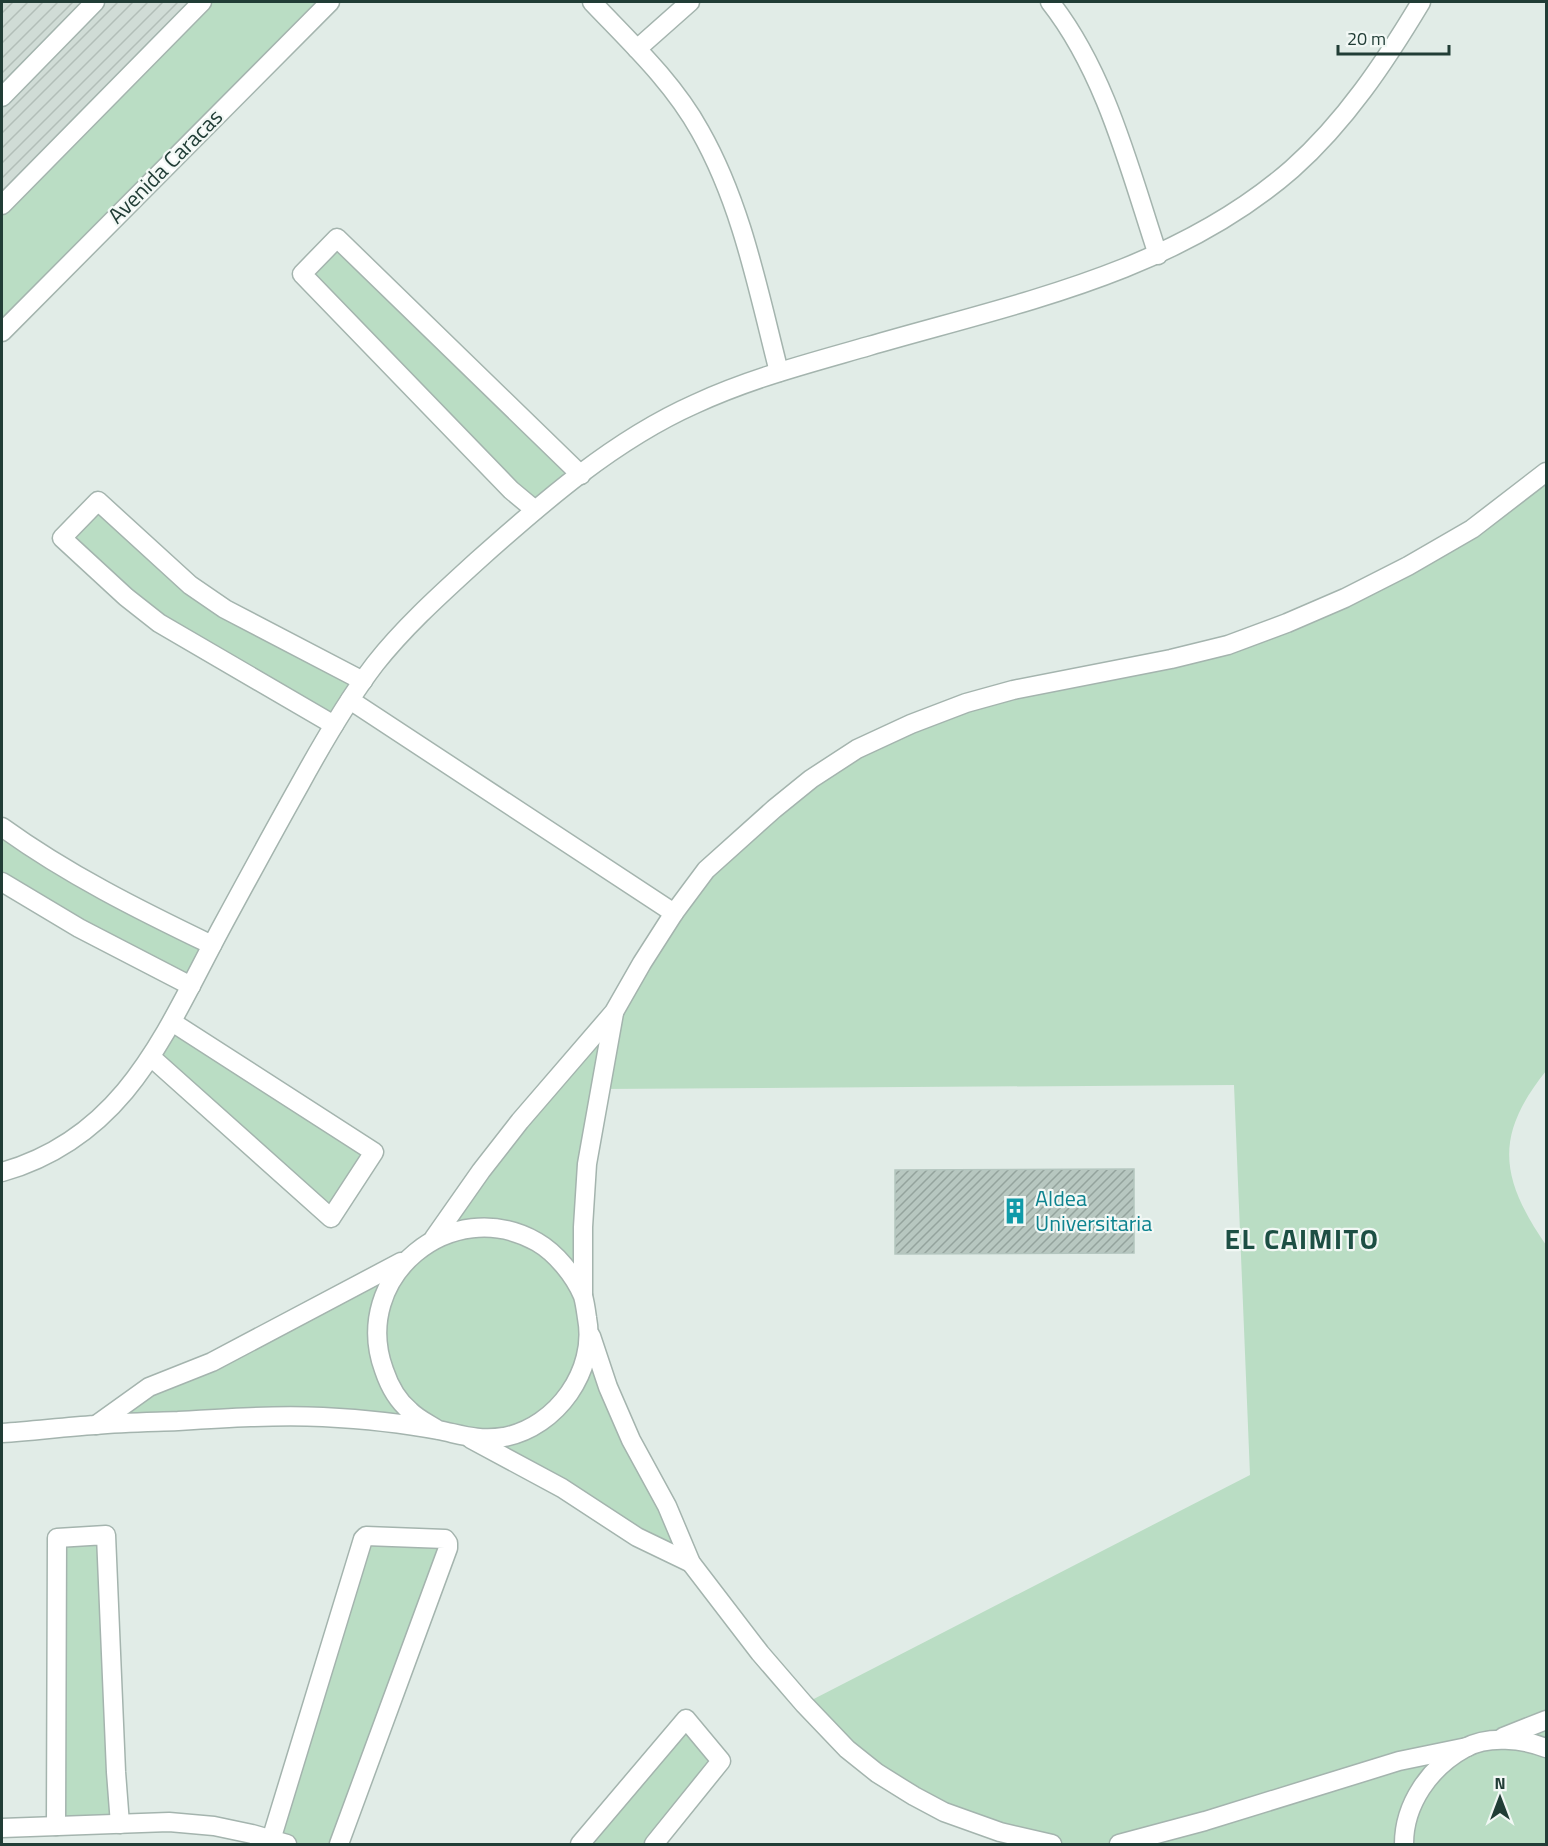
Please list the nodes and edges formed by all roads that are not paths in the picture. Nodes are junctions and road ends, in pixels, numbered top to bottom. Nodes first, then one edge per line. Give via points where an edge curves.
1 (95, 2) edge
2 (202, 2) edge
3 (330, 2) edge
4 (592, 2) edge
5 (690, 2) edge
6 (1050, 2) edge
7 (1421, 2) edge
8 (637, 49) junction
9 (2, 97) edge
10 (2, 206) edge
11 (1158, 255) junction
12 (2, 332) edge
13 (779, 372) junction
14 (1546, 472) edge
15 (581, 475) junction
16 (535, 510) junction
17 (363, 681) junction
18 (350, 700) junction
19 (334, 725) junction
20 (2, 827) edge
21 (2, 882) edge
22 (674, 913) junction
23 (212, 945) junction
24 (191, 987) junction
25 (614, 1012) junction
26 (172, 1022) junction
27 (152, 1057) junction
28 (2, 1172) edge
29 (434, 1238) junction
30 (407, 1259) junction
31 (583, 1297) junction
32 (590, 1332) junction
33 (96, 1425) junction
34 (438, 1430) junction
35 (2, 1433) edge
36 (471, 1439) junction
37 (691, 1563) junction
38 (1546, 1720) edge
39 (1494, 1740) junction
40 (1467, 1747) junction
41 (1546, 1748) edge
42 (120, 1824) junction
43 (56, 1826) junction
44 (2, 1828) edge
45 (998, 1838) edge
46 (279, 1842) edge
47 (339, 1845) edge
48 (580, 1845) edge
49 (654, 1845) edge
50 (1052, 1845) edge
51 (1119, 1845) edge
52 (1404, 1845) edge

1 - 9 street
2 - 10 street
3 - 12 street, Avenida Caracas
4 - 8 street
5 - 8 street
6 - 11 street via 1080,48 1101,91
7 - 11 street via 1360,95 1295,166 1208,230
8 - 13 street via 688,113 718,166 736,209
11 - 13 street via 1055,293
13 - 15 street via 692,405 636,436
14 - 22 street via 1472,529 1418,561 1287,623 1228,645 966,703 857,749 811,779 706,870
15 - 16 street
15 - 16 street via 338,238 302,274 511,490
16 - 17 street via 456,580
17 - 18 street
17 - 19 street via 225,609 190,585 98,501 62,538 159,623
18 - 19 street
18 - 22 street
19 - 23 street
20 - 23 street via 82,879
21 - 24 street
22 - 25 street
23 - 24 street
24 - 26 street
25 - 29 street via 513,1129
25 - 31 street via 587,1164
26 - 27 street
26 - 27 street via 374,1152 331,1218
27 - 28 street via 88,1128 50,1154
29 - 30 street
29 - 31 street via 467,1228 503,1229 537,1242 564,1265
30 - 33 street via 212,1362 149,1387
30 - 34 street via 387,1286 377,1318 377,1352 389,1384 410,1411
31 - 32 street
32 - 36 street via 584,1368 566,1400 539,1423 505,1437
32 - 37 street via 631,1440 667,1506
33 - 34 street via 322,1417
33 - 35 street
34 - 36 street
36 - 37 street via 562,1488 637,1537
37 - 45 street via 760,1653 847,1749 914,1796
38 - 39 street
39 - 40 street
39 - 41 street via 1531,1742
40 - 51 street via 1399,1761
40 - 52 street via 1434,1770 1414,1798
42 - 43 street
42 - 43 street via 106,1535 57,1538
42 - 46 street via 169,1822 214,1826
43 - 44 street
45 - 50 street
46 - 47 street via 363,1539 445,1539 448,1548
48 - 49 street via 686,1719 721,1761

